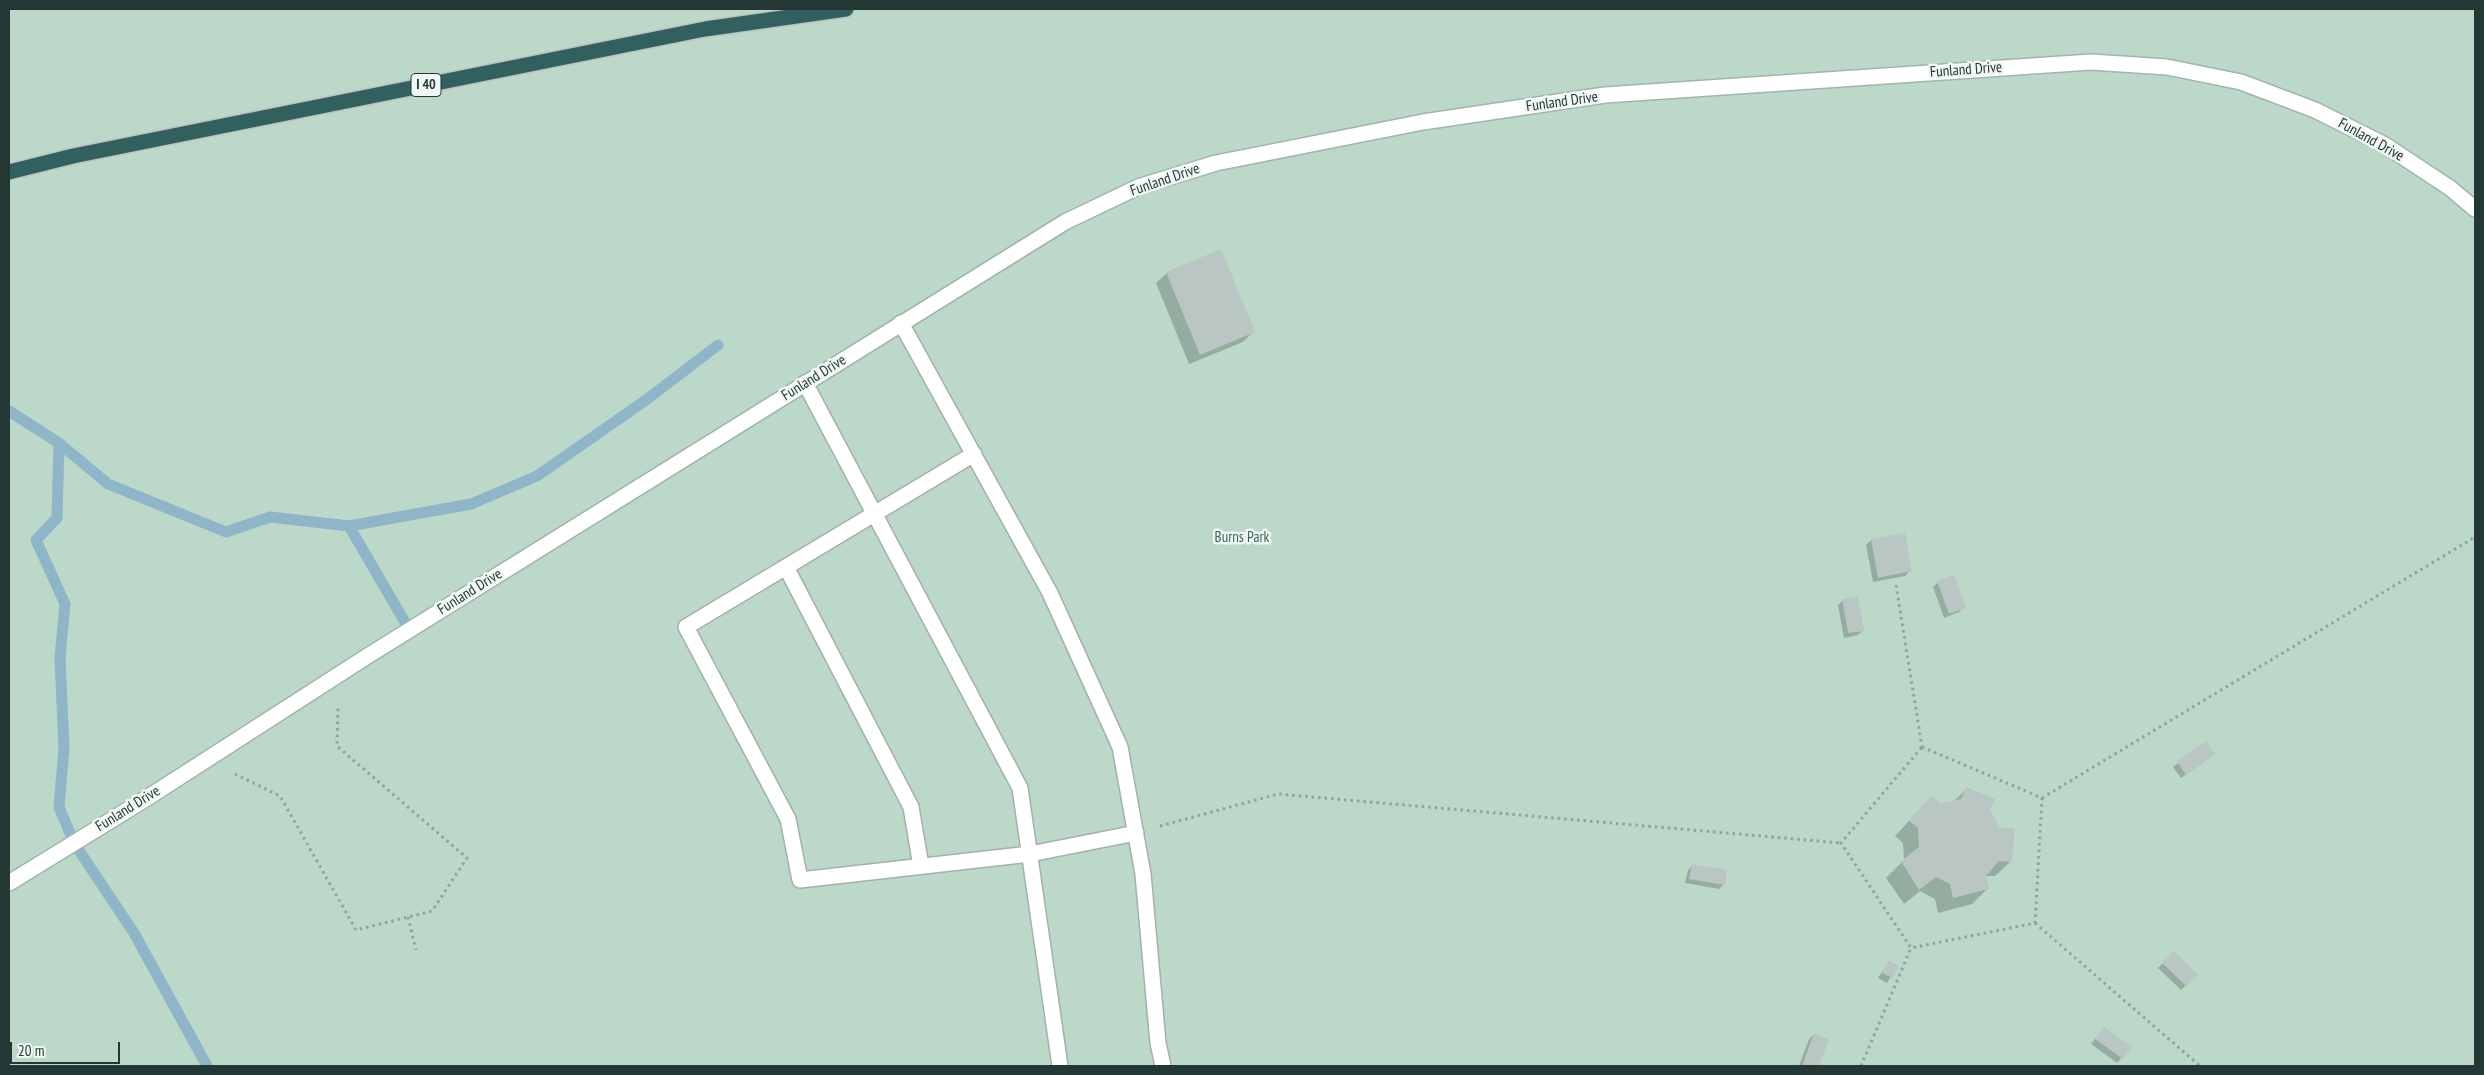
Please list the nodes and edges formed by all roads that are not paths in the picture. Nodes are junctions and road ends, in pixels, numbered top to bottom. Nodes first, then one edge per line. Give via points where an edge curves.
1 (846, 9) edge
2 (9, 172) edge
3 (2475, 209) edge
4 (901, 323) junction
5 (806, 383) junction
6 (974, 454) junction
7 (876, 513) junction
8 (786, 567) junction
9 (1136, 833) junction
10 (1030, 854) junction
11 (921, 866) junction
12 (9, 883) edge
13 (1060, 1066) edge
14 (1164, 1066) edge

1 - 2 highway, I 40 via 704,29 73,156
3 - 4 street, Funland Drive via 2450,188 2385,145 2315,110 2241,82 2167,67 2091,62 1605,95 1423,122 1225,161 1138,187 1065,222
4 - 5 street, Funland Drive
4 - 6 street
5 - 7 street
5 - 12 street, Funland Drive
6 - 7 street
6 - 9 street via 1050,593 1117,738
7 - 8 street
7 - 10 street via 1020,788
8 - 11 street via 911,807
8 - 11 street via 686,627 788,818 800,880
9 - 10 street
9 - 14 street via 1143,874 1158,1043
10 - 11 street
10 - 13 street

